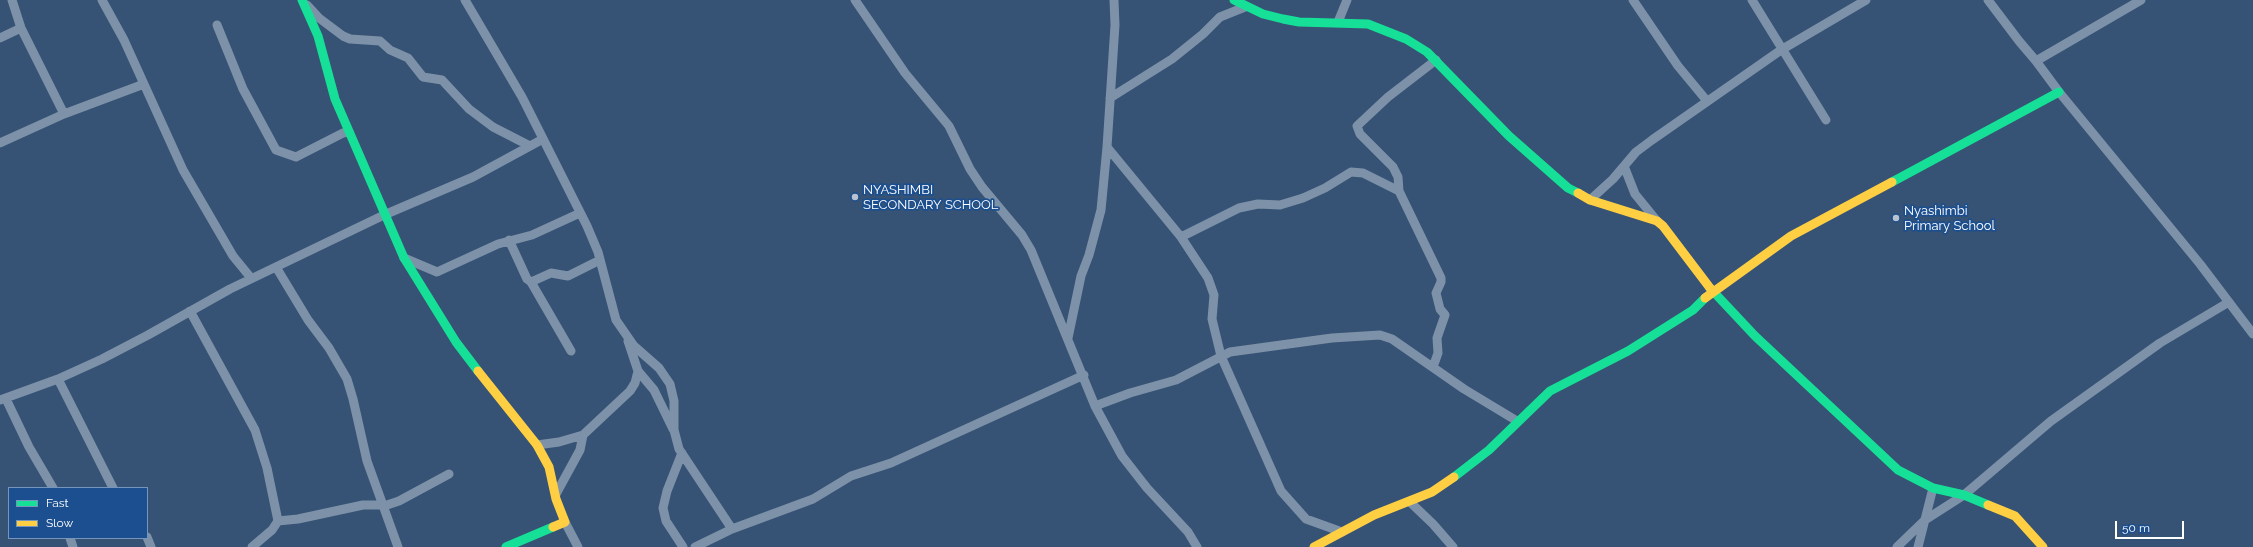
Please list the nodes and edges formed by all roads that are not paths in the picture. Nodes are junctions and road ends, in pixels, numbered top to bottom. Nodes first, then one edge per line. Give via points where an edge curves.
1 (12, 0) edge
2 (102, 0) edge
3 (302, 0) edge
4 (465, 0) edge
5 (855, 0) edge
6 (1114, 0) edge
7 (1234, 0) edge
8 (1633, 0) edge
9 (1752, 0) edge
10 (1866, 0) edge
11 (1988, 0) edge
12 (2141, 0) edge
13 (1342, 3) edge
14 (1245, 7) junction
15 (1338, 22) junction
16 (217, 25) dead end
17 (21, 28) junction
18 (0, 38) edge
19 (1781, 50) junction
20 (1436, 60) junction
21 (2036, 61) junction
22 (144, 84) junction
23 (2059, 92) junction
24 (1110, 98) junction
25 (1707, 101) junction
26 (64, 114) junction
27 (1826, 120) dead end
28 (349, 132) junction
29 (543, 139) junction
30 (0, 143) edge
31 (530, 146) junction
32 (1108, 147) junction
33 (1624, 166) junction
34 (1399, 191) junction
35 (1590, 200) junction
36 (580, 213) junction
37 (384, 215) junction
38 (1657, 221) junction
39 (1181, 237) junction
40 (509, 240) junction
41 (404, 258) junction
42 (600, 260) junction
43 (276, 267) junction
44 (252, 278) junction
45 (531, 282) junction
46 (1712, 291) junction
47 (2229, 302) junction
48 (190, 311) junction
49 (2253, 334) edge
50 (626, 336) junction
51 (1068, 338) junction
52 (571, 351) dead end
53 (1221, 356) junction
54 (1433, 367) junction
55 (638, 371) junction
56 (1084, 375) junction
57 (58, 379) junction
58 (3, 400) edge
59 (1096, 406) junction
60 (1517, 422) junction
61 (674, 430) junction
62 (583, 435) junction
63 (537, 445) junction
64 (682, 453) junction
65 (449, 474) dead end
66 (52, 487) edge
67 (112, 487) edge
68 (1933, 488) junction
69 (556, 494) junction
70 (1964, 495) junction
71 (1410, 502) junction
72 (384, 506) junction
73 (1925, 520) junction
74 (278, 521) junction
75 (565, 522) junction
76 (732, 529) junction
77 (1342, 532) junction
78 (252, 547) edge
79 (398, 547) edge
80 (506, 547) edge
81 (578, 547) edge
82 (683, 547) edge
83 (695, 547) edge
84 (1197, 547) edge
85 (1314, 547) edge
86 (1453, 547) edge
87 (1897, 547) edge
88 (1918, 547) edge
89 (2043, 547) edge

1 - 17 street
2 - 22 street
3 - 28 street via 318,36 335,99
3 - 31 street via 319,18 344,36 350,39 380,41 390,50 408,58 423,77 442,80 469,109 493,127
4 - 29 street via 522,97
5 - 51 street via 905,73 949,126 982,187 1025,240
6 - 24 street via 1115,25
7 - 14 street
8 - 25 street via 1678,66
9 - 19 street
10 - 19 street
11 - 21 street via 2018,42
12 - 21 street
13 - 15 street
14 - 15 street via 1299,22
14 - 24 street via 1220,17 1172,59
15 - 20 street via 1368,24 1389,31 1406,39
16 - 28 street via 243,89 276,150 296,157
17 - 18 street
17 - 26 street
19 - 25 street
19 - 27 street
20 - 34 street via 1388,97 1357,126 1360,134 1393,166 1398,177
20 - 35 street via 1459,87 1530,156 1568,188
21 - 23 street
22 - 26 street
22 - 44 street via 183,170 233,256
23 - 46 street via 1791,236
23 - 47 street
24 - 32 street
25 - 33 street via 1636,152
26 - 30 street
28 - 37 street
29 - 31 street
29 - 36 street
31 - 37 street via 473,177
32 - 39 street
32 - 51 street via 1097,230 1081,276
33 - 35 street
33 - 38 street via 1635,194
34 - 39 street via 1362,173 1351,172 1303,198 1280,205 1258,204 1239,208
34 - 54 street via 1441,282 1436,293 1440,309 1445,316 1436,338 1438,353
35 - 38 street
36 - 40 street via 532,235
36 - 42 street
37 - 41 street
37 - 43 street
38 - 46 street
39 - 53 street via 1208,278 1213,291 1212,319
40 - 41 street via 437,272
40 - 45 street
41 - 63 street via 456,342
42 - 45 street via 568,276 551,273
42 - 50 street via 612,310
43 - 44 street
43 - 72 street via 347,379 367,461
44 - 48 street
45 - 52 street
46 - 60 street via 1692,310 1628,351 1550,391
46 - 68 street via 1755,336 1880,455 1898,470
47 - 49 street
47 - 70 street via 2160,343 2051,421
48 - 57 street via 143,338
48 - 74 street via 255,430 267,468
50 - 55 street
50 - 61 street via 659,368 670,384 674,401
51 - 56 street
53 - 54 street via 1244,349 1380,335 1392,339
53 - 59 street via 1176,380 1130,392
53 - 77 street via 1281,491 1306,519
54 - 60 street
55 - 61 street via 654,390
55 - 62 street via 630,391
56 - 59 street
56 - 76 street via 891,463 851,476 813,499
57 - 58 street
57 - 67 street
58 - 66 street
59 - 84 street via 1132,471 1188,532
60 - 71 street via 1468,468 1432,492
61 - 64 street via 675,439
62 - 63 street
62 - 69 street via 580,450
63 - 69 street via 547,461
64 - 76 street
64 - 82 street via 663,508 666,521
65 - 72 street via 399,501
68 - 70 street
68 - 73 street
69 - 75 street
70 - 73 street
70 - 89 street via 2015,516
71 - 77 street via 1398,504
71 - 86 street
72 - 74 street via 363,505 298,520
72 - 79 street
73 - 87 street
73 - 88 street
74 - 78 street via 272,530
75 - 80 street
75 - 81 street
76 - 83 street
77 - 85 street

